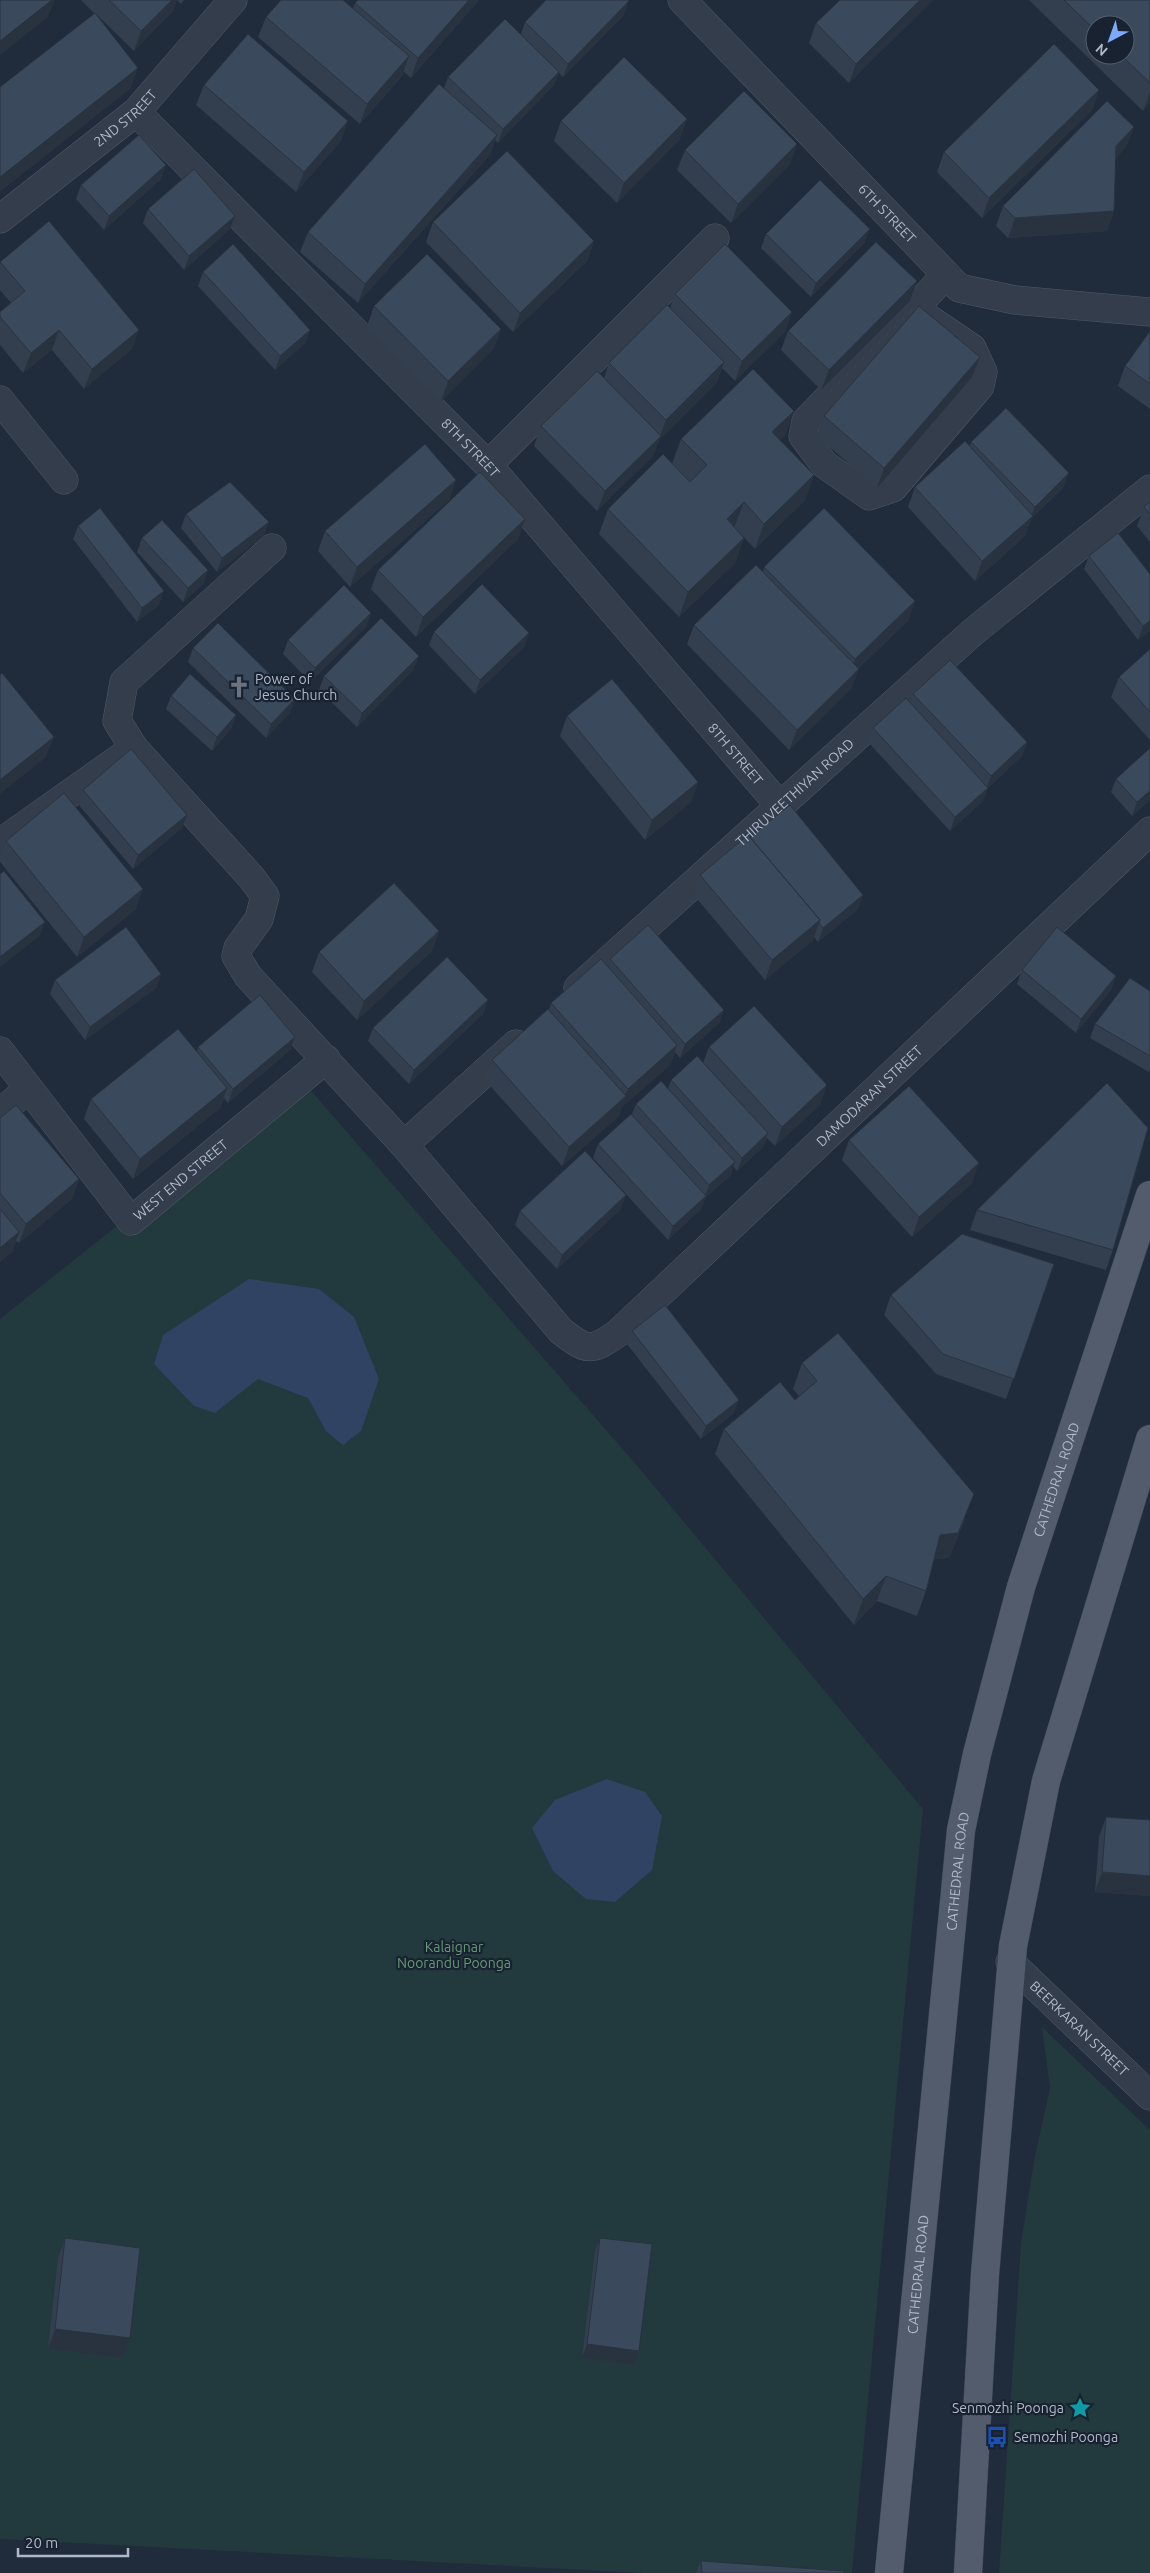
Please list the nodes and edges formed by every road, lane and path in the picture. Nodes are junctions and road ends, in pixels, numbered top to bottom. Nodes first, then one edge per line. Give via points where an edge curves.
1 (233, 0) edge
2 (682, 0) edge
3 (136, 112) junction
4 (0, 219) edge
5 (715, 238) dead end
6 (946, 274) junction
7 (914, 308) junction
8 (1150, 312) edge
9 (0, 400) edge
10 (488, 465) junction
11 (64, 480) dead end
12 (1150, 489) edge
13 (272, 548) dead end
14 (134, 748) junction
15 (780, 806) junction
16 (1150, 831) edge
17 (0, 843) edge
18 (559, 1005) edge
19 (537, 1025) edge
20 (0, 1051) edge
21 (326, 1059) junction
22 (28, 1089) junction
23 (0, 1113) edge
24 (404, 1145) junction
25 (1149, 1204) edge
26 (1150, 1440) edge
27 (1010, 1962) junction
28 (1150, 2096) edge
29 (889, 2573) edge
30 (968, 2573) edge

1 - 3 street, 2ND STREET
2 - 6 street, 6TH STREET
3 - 4 street, 2ND STREET
3 - 10 street, 8TH STREET
5 - 10 street
6 - 7 street
6 - 8 street, 6TH STREET via 959,288 1015,300
7 - 7 street via 806,421 803,436 824,464 869,496 893,488 980,386 983,372 972,348
9 - 11 street
10 - 15 street, 8TH STREET
12 - 15 street, THIRUVEETHIYAN ROAD via 973,632
13 - 14 street via 124,682 117,721
14 - 17 street
14 - 21 street via 251,877 264,896 259,919 238,948 236,956 248,976
15 - 18 street, THIRUVEETHIYAN ROAD
16 - 24 street, DAMODARAN STREET via 618,1333 600,1346 581,1346 561,1332
19 - 24 street
20 - 22 street, WEST END STREET
21 - 22 street, WEST END STREET via 131,1222
21 - 24 street
22 - 23 street
25 - 29 main road, CATHEDRAL ROAD via 1021,1587 961,1830
26 - 27 main road via 1044,1788
27 - 28 street, BEERKARAN STREET
27 - 30 main road via 985,2274

